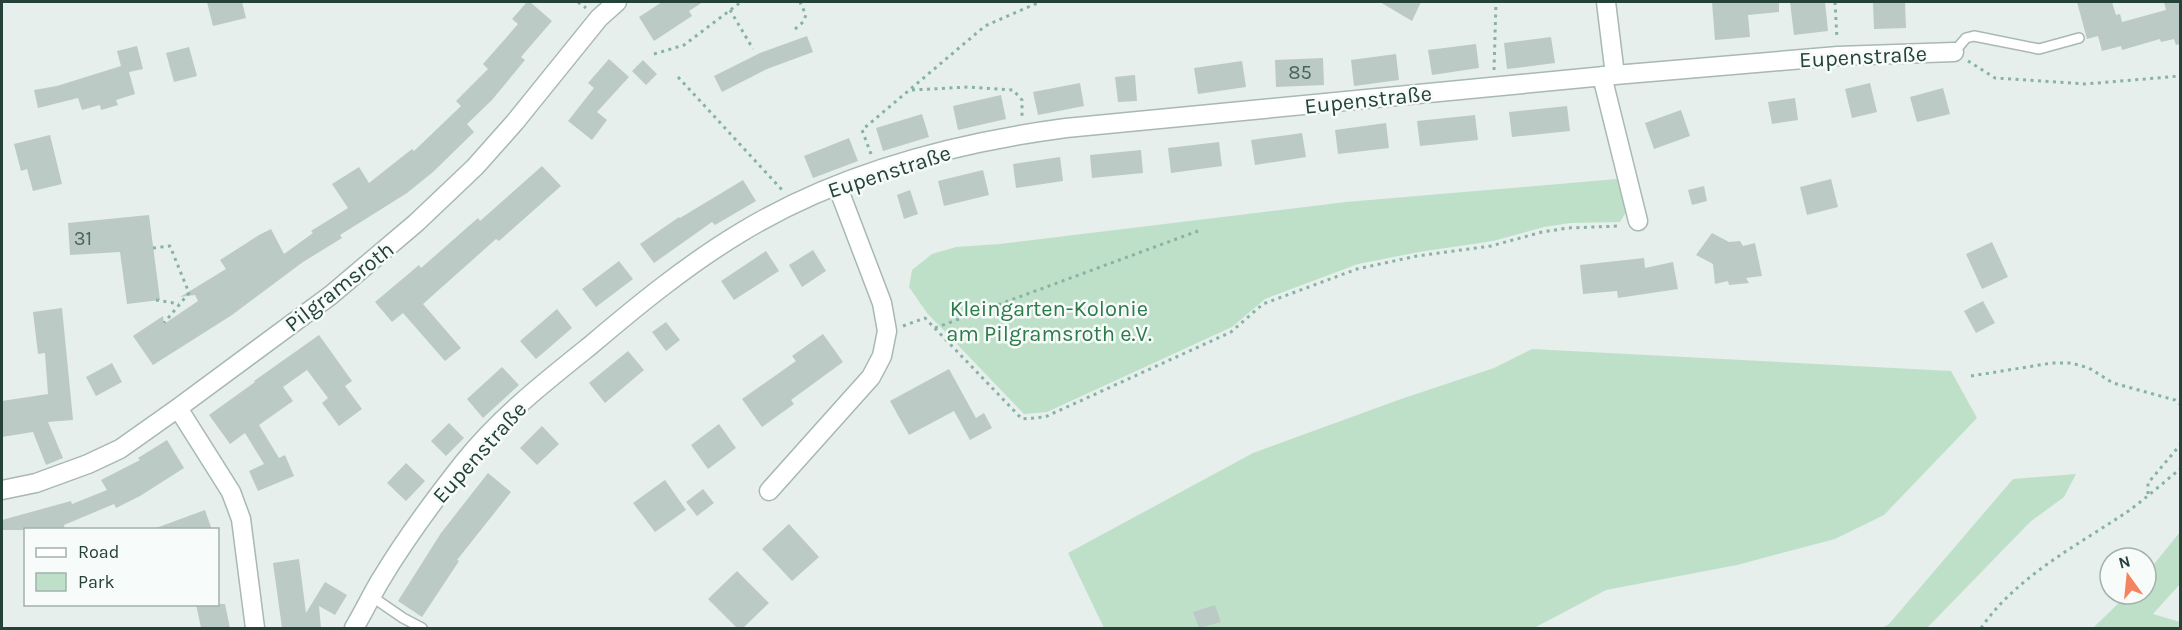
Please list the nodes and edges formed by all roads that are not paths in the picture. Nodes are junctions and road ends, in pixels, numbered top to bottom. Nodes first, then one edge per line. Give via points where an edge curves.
1 (617, 2) edge
2 (1606, 2) edge
3 (2079, 38) dead end
4 (1953, 52) joint
5 (1609, 75) junction
6 (837, 185) junction
7 (1638, 221) road end
8 (178, 408) junction
9 (2, 490) edge
10 (769, 491) dead end
11 (371, 596) junction
12 (255, 628) edge
13 (354, 628) edge
14 (422, 628) edge

1 - 8 street, Pilgramsroth via 599,18 475,167 416,223 331,295
2 - 5 street
3 - 4 lane, Eupenstraße via 2039,49 1974,36 1966,38
4 - 5 street, Eupenstraße via 1838,56
5 - 6 street, Eupenstraße via 1022,134 948,150
5 - 7 street
6 - 10 street via 882,303 887,331 882,356 871,377
6 - 11 street, Eupenstraße via 740,233 690,267 526,400 465,461
8 - 9 street, Pilgramsroth via 120,448 88,464 36,483
8 - 12 street via 231,492 242,519
11 - 13 street, Eupenstraße
11 - 14 lane

